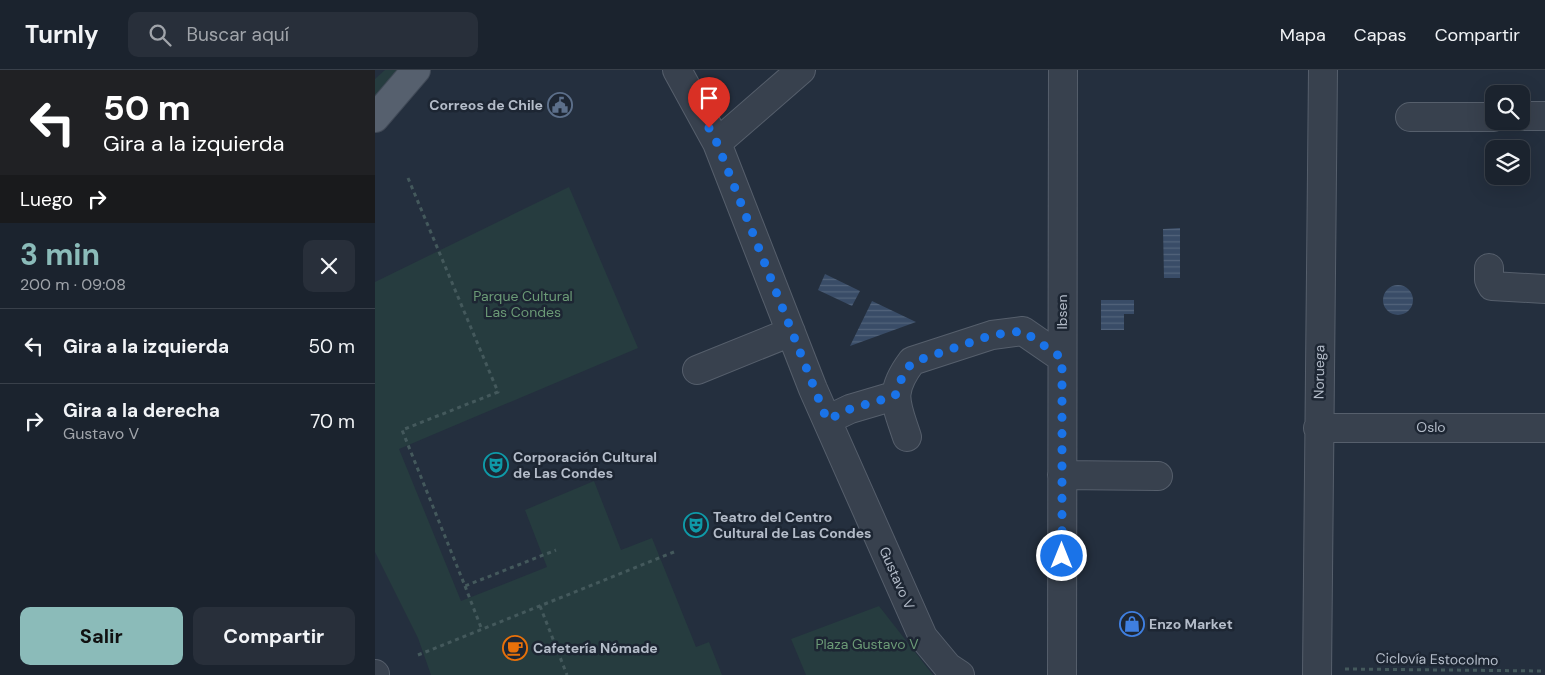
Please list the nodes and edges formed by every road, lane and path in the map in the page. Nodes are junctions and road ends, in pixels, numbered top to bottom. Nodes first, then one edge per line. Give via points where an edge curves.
1 (415, 70) edge
2 (677, 70) edge
3 (801, 70) edge
4 (1063, 70) edge
5 (1323, 70) edge
6 (1530, 116) edge
7 (1545, 116) edge
8 (1485, 117) edge
9 (375, 118) edge
10 (1410, 118) dead end
11 (717, 143) junction
12 (408, 178) dead end
13 (1489, 268) dead end
14 (1545, 289) edge
15 (791, 332) junction
16 (1062, 358) junction
17 (697, 370) dead end
18 (895, 396) junction
19 (827, 420) junction
20 (1318, 428) junction
21 (1545, 428) edge
22 (907, 437) dead end
23 (1062, 474) junction
24 (1158, 476) dead end
25 (556, 550) dead end
26 (674, 552) dead end
27 (465, 586) junction
28 (540, 606) junction
29 (482, 630) junction
30 (419, 655) dead end
31 (954, 671) edge
32 (1545, 671) edge
33 (1328, 672) edge
34 (567, 675) edge
35 (1062, 675) edge

1 - 9 main road
2 - 11 street, Gustavo V
3 - 11 street
4 - 16 street, Ibsen
5 - 20 street, Noruega
6 - 7 street
8 - 10 street
11 - 15 street, Gustavo V
12 - 27 path via 498,392 403,430
13 - 14 street via 1492,286
15 - 17 street
15 - 19 street, Gustavo V
16 - 18 street via 1023,331 992,335 913,362 904,372
16 - 23 street, Ibsen
18 - 19 street via 850,409
18 - 22 street
19 - 31 street, Gustavo V via 923,637
20 - 21 street, Oslo
20 - 33 street, Noruega
23 - 24 street
23 - 35 street, Ibsen
25 - 27 path
26 - 28 path
27 - 29 path
28 - 29 path
28 - 34 path
29 - 30 path
32 - 33 path, Ciclovía Estocolmo

